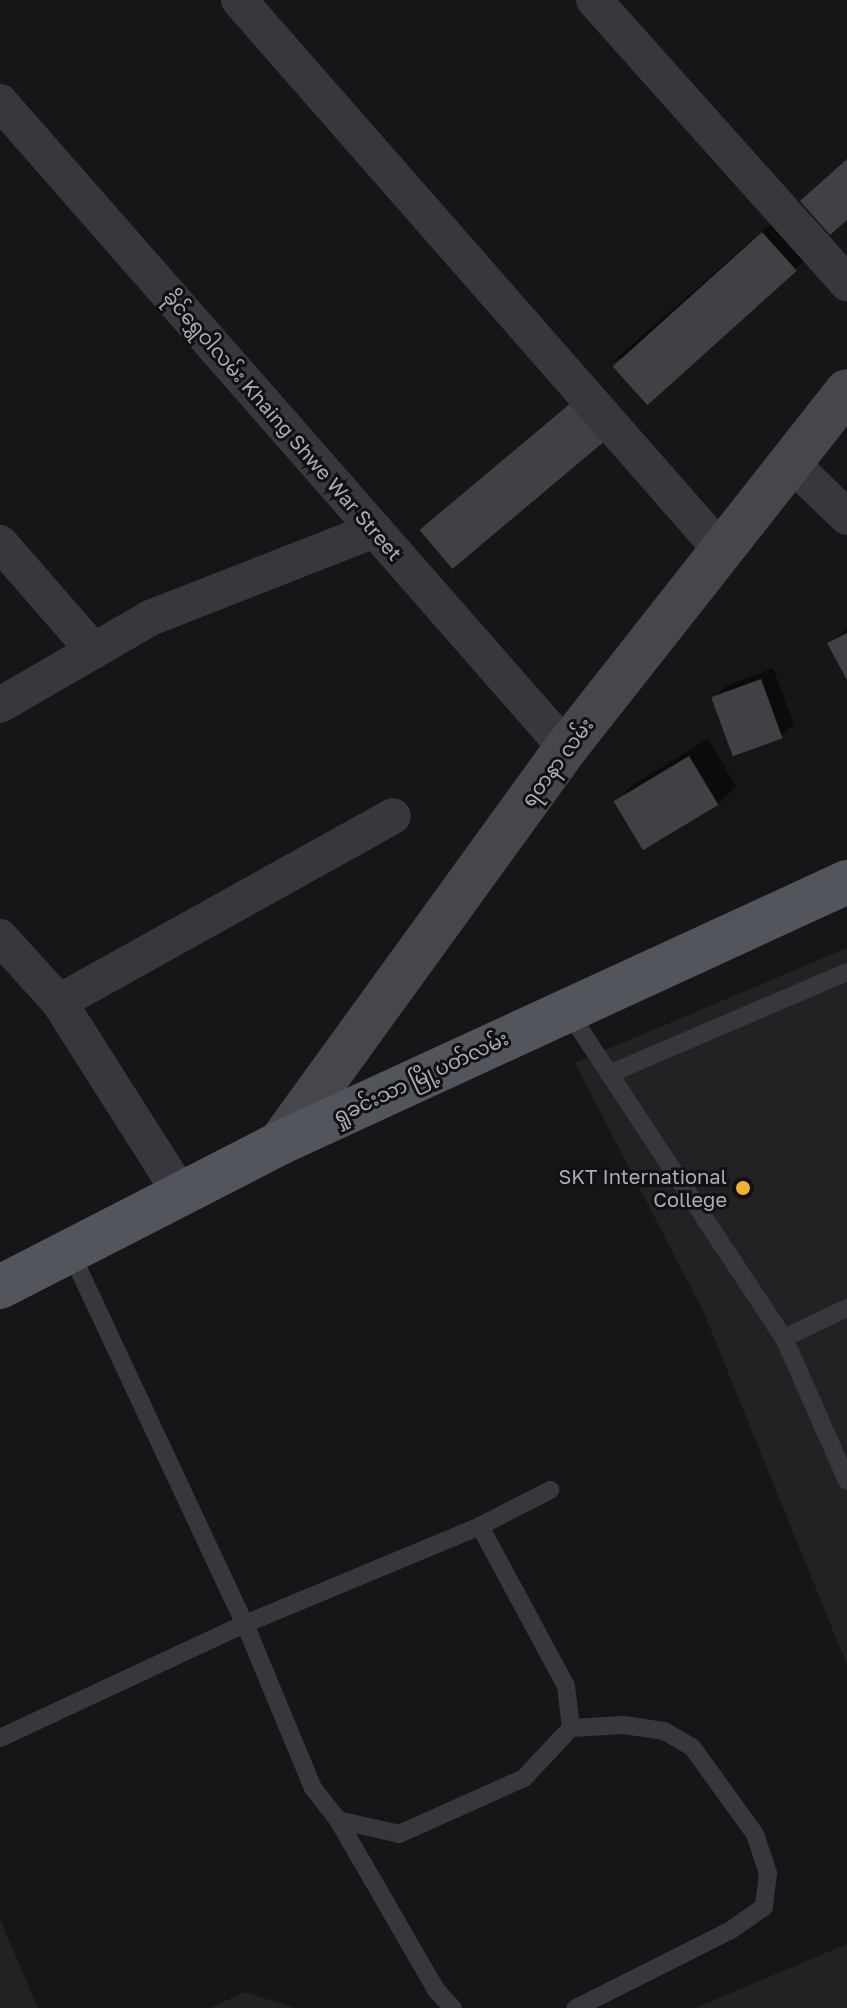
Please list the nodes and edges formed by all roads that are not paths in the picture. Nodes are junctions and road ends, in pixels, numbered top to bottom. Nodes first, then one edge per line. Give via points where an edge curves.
1 (239, 0) edge
2 (594, 0) edge
3 (0, 102) edge
4 (847, 283) edge
5 (847, 391) edge
6 (790, 462) junction
7 (847, 517) edge
8 (375, 530) junction
9 (0, 543) edge
10 (721, 550) junction
11 (94, 651) junction
12 (0, 705) edge
13 (566, 748) junction
14 (393, 816) dead end
15 (847, 882) edge
16 (0, 937) edge
17 (847, 972) edge
18 (59, 1002) junction
19 (567, 1009) junction
20 (609, 1074) junction
21 (280, 1143) junction
22 (182, 1196) junction
23 (70, 1251) junction
24 (0, 1287) edge
25 (847, 1308) edge
26 (784, 1338) junction
27 (847, 1481) edge
28 (550, 1490) dead end
29 (480, 1526) junction
30 (245, 1624) junction
31 (571, 1728) junction
32 (0, 1738) edge
33 (338, 1820) junction
34 (453, 2008) edge
35 (576, 2008) edge

1 - 10 street
2 - 4 street
3 - 8 street, ခိုင်ရွှေဝါလမ်း Khaing Shwe War Street
5 - 6 main road, ရတနာ လမ်း
6 - 7 street
6 - 10 main road, ရတနာ လမ်း
8 - 11 street via 150,618
8 - 13 street, ခိုင်ရွှေဝါလမ်း Khaing Shwe War Street
9 - 11 street
10 - 13 main road, ရတနာ လမ်း
11 - 12 street
13 - 21 main road, ရတနာ လမ်း
14 - 18 street
15 - 19 main road, ရှုခင်းသာ မြို့ပတ်လမ်း
16 - 18 street
17 - 20 lane
18 - 22 street
19 - 20 lane
19 - 21 main road, ရှုခင်းသာ မြို့ပတ်လမ်း
20 - 26 lane
21 - 22 main road, ရှုခင်းသာ မြို့ပတ်လမ်း
22 - 23 main road, ရှုခင်းသာ မြို့ပတ်လမ်း
23 - 24 main road, ရှုခင်းသာ မြို့ပတ်လမ်း
23 - 30 lane
25 - 26 lane
26 - 27 lane
28 - 29 lane
29 - 30 lane
29 - 31 lane via 566,1686
30 - 32 lane
30 - 33 lane via 313,1788
31 - 33 lane via 524,1778 399,1834
31 - 35 lane via 624,1725 664,1731 692,1747 755,1834 768,1873 764,1907 731,1930
33 - 34 lane via 436,1990

